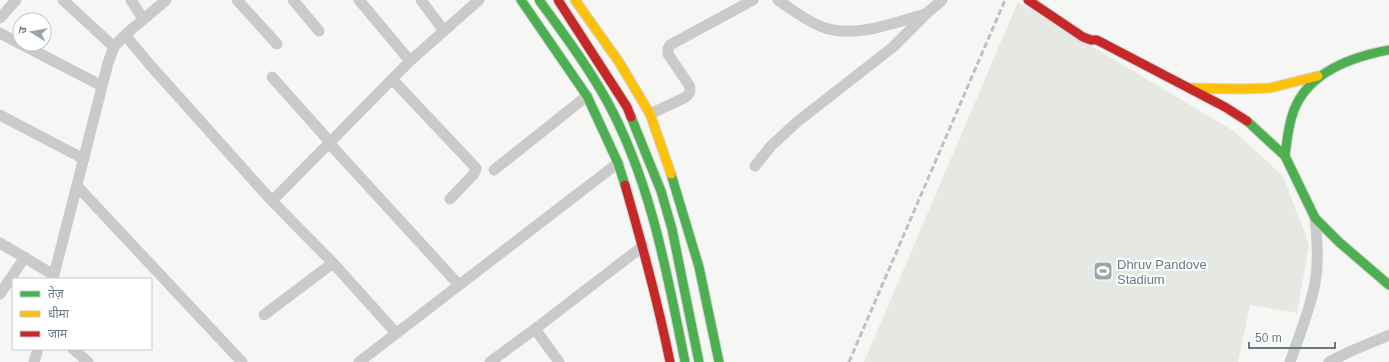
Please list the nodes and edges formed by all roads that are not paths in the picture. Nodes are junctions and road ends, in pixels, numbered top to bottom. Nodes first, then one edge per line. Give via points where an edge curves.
1 (16, 0) edge
2 (63, 0) edge
3 (131, 0) edge
4 (166, 0) edge
5 (237, 0) edge
6 (293, 0) edge
7 (359, 0) edge
8 (421, 0) edge
9 (479, 0) edge
10 (521, 0) edge
11 (539, 0) edge
12 (558, 0) edge
13 (575, 0) edge
14 (753, 0) edge
15 (778, 0) edge
16 (942, 0) edge
17 (1028, 0) edge
18 (1042, 0) edge
19 (926, 14) junction
20 (0, 18) edge
21 (143, 19) junction
22 (319, 31) dead end
23 (444, 31) junction
24 (0, 33) edge
25 (125, 35) junction
26 (12, 40) edge
27 (1097, 40) junction
28 (277, 44) dead end
29 (114, 47) junction
30 (1389, 50) edge
31 (36, 52) edge
32 (410, 61) junction
33 (1320, 76) junction
34 (272, 77) dead end
35 (392, 79) junction
36 (102, 86) junction
37 (1185, 88) junction
38 (587, 96) junction
39 (650, 114) junction
40 (0, 115) edge
41 (329, 143) junction
42 (1285, 156) junction
43 (84, 159) junction
44 (618, 162) junction
45 (755, 166) dead end
46 (494, 170) dead end
47 (77, 186) junction
48 (450, 199) dead end
49 (272, 201) junction
50 (1315, 218) junction
51 (0, 243) edge
52 (643, 246) junction
53 (24, 257) junction
54 (333, 263) junction
55 (699, 267) junction
56 (688, 269) dead end
57 (54, 277) edge
58 (458, 285) junction
59 (1389, 285) edge
60 (0, 294) edge
61 (264, 315) dead end
62 (535, 329) junction
63 (396, 333) junction
64 (1389, 335) edge
65 (38, 350) edge
66 (74, 350) edge
67 (669, 361) edge
68 (34, 362) edge
69 (88, 362) edge
70 (242, 362) edge
71 (359, 362) edge
72 (490, 362) edge
73 (559, 362) edge
74 (685, 362) edge
75 (700, 362) edge
76 (719, 362) edge
77 (1290, 362) edge
78 (1329, 362) edge

1 - 20 street
2 - 29 street
3 - 21 street
4 - 21 street
5 - 28 street
6 - 22 street
7 - 32 street
8 - 23 street
9 - 23 street
10 - 38 street
11 - 74 street, bridge via 595,80 634,158 666,266
12 - 75 street, bridge via 627,107 653,170 672,229
13 - 39 street via 620,62
14 - 39 street via 670,45 668,54 689,85 689,95
15 - 19 street via 821,27 835,30 879,28
16 - 19 street
17 - 27 street via 1083,37
18 - 27 street via 1088,29
19 - 45 street via 893,47 797,122 771,146
21 - 25 street
23 - 32 street
24 - 26 street
25 - 29 street
25 - 49 street
27 - 37 street
29 - 36 street
30 - 33 street via 1351,59
31 - 36 street
32 - 35 street
33 - 37 street via 1269,88
33 - 42 street via 1303,93 1294,109
34 - 41 street
35 - 41 street
35 - 48 street via 476,168 474,174
36 - 43 street
37 - 42 street via 1238,114
38 - 44 street
38 - 46 street
39 - 55 street
40 - 43 street
41 - 49 street
41 - 58 street
42 - 50 street
43 - 47 street
44 - 52 street
44 - 58 street
47 - 57 street
47 - 70 street
49 - 54 street
50 - 59 street
50 - 77 street via 1318,253 1315,282
51 - 53 street
52 - 62 street
52 - 67 street via 655,276
53 - 57 street
53 - 60 street
54 - 61 street
54 - 63 street
55 - 56 street
55 - 76 street
58 - 63 street
62 - 72 street
62 - 73 street
63 - 71 street
64 - 78 street
65 - 68 street
66 - 69 street

